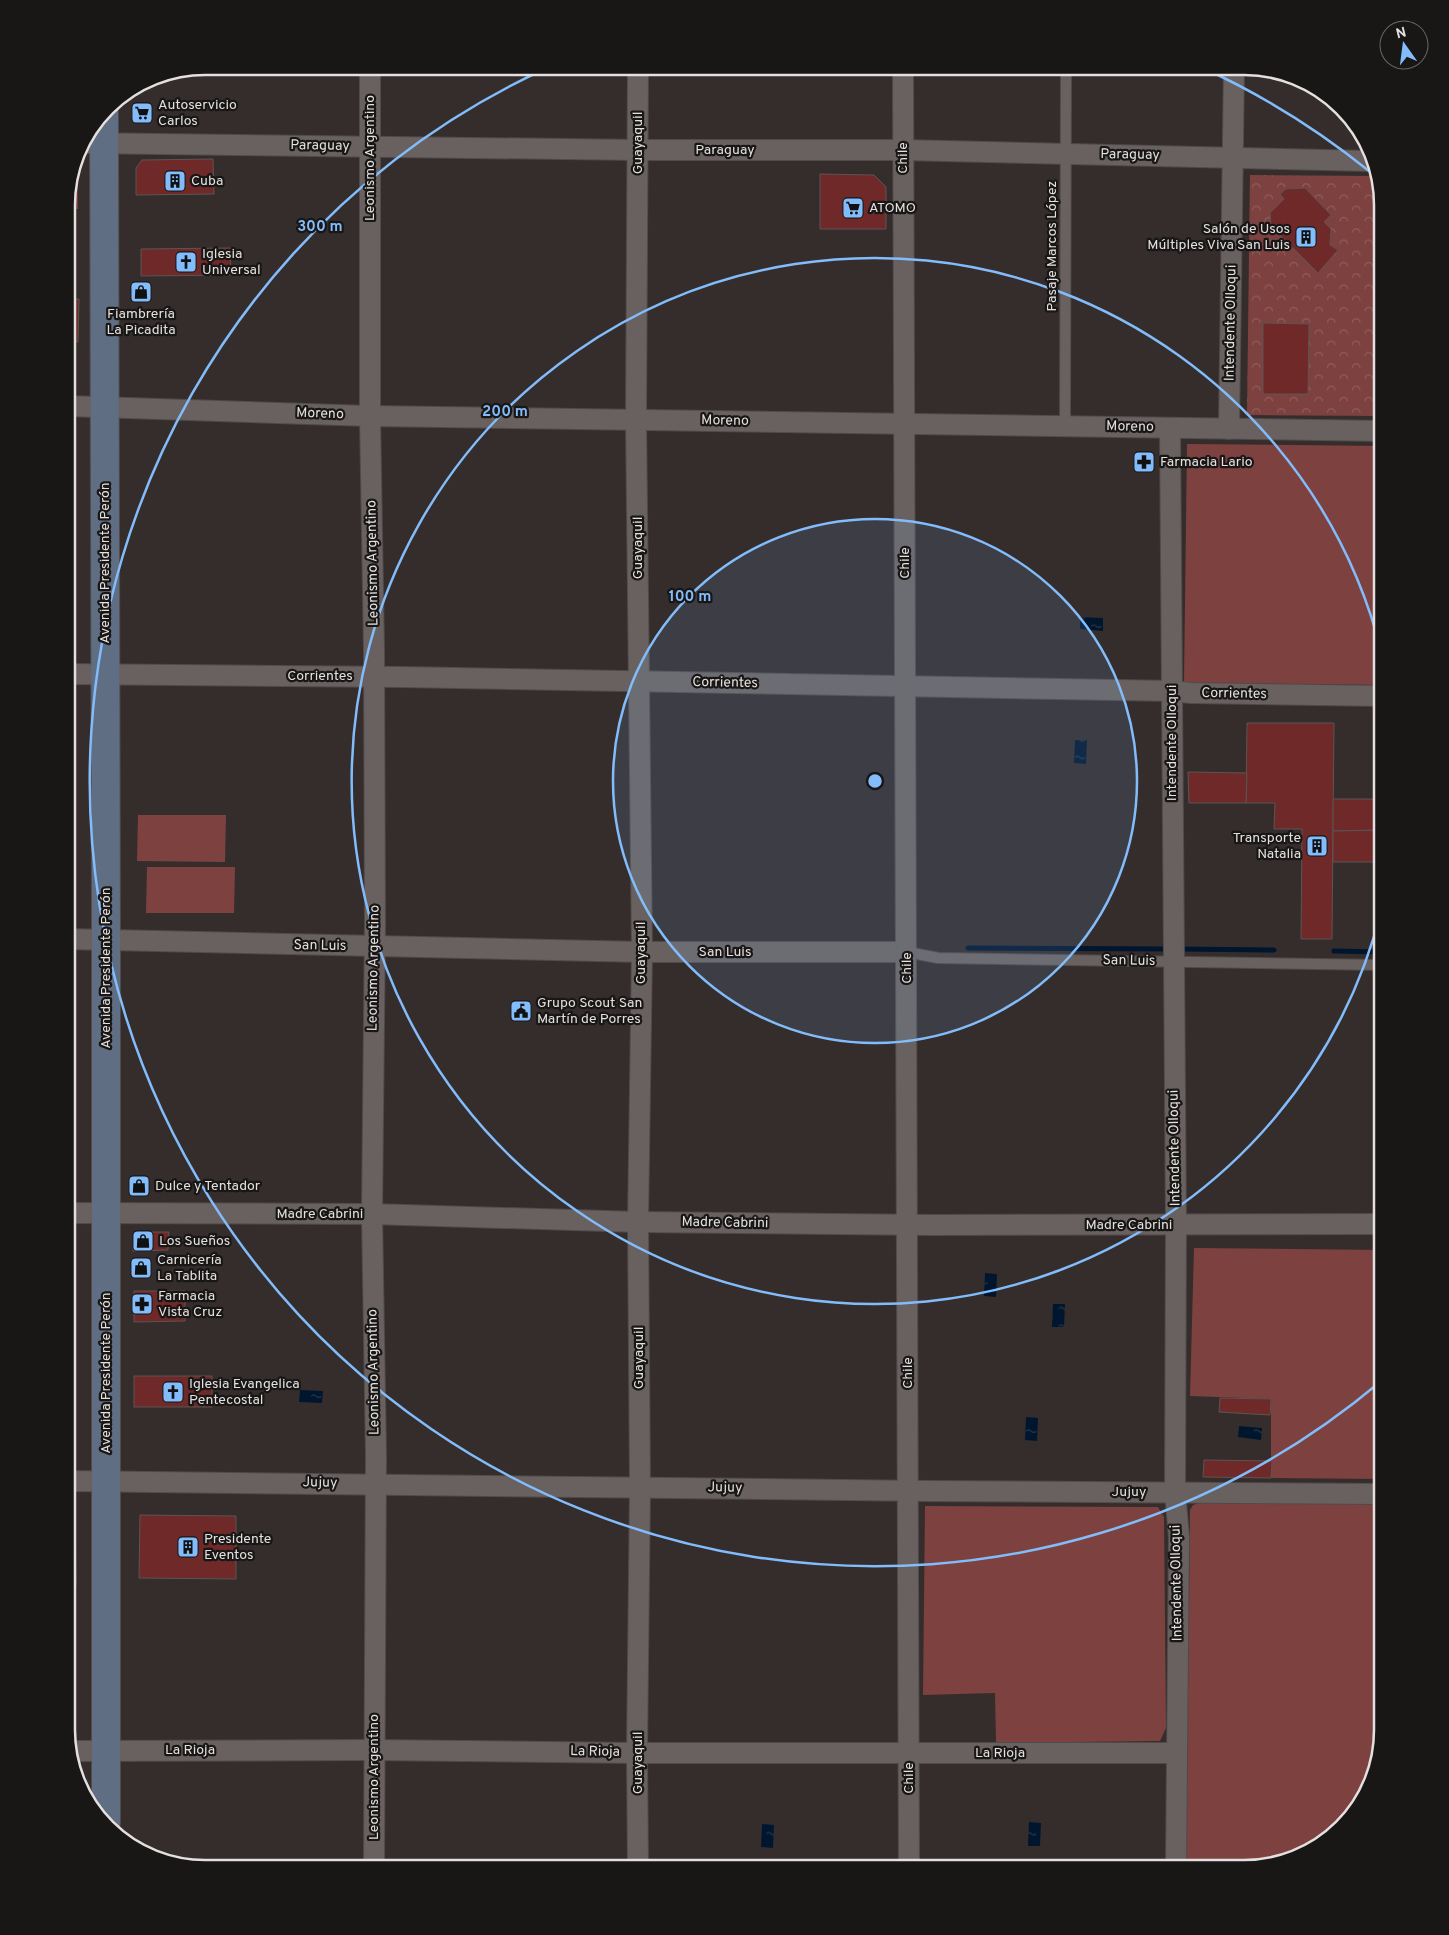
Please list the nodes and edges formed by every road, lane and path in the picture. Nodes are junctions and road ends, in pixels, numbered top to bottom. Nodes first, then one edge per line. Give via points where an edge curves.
1 (370, 75) edge
2 (638, 75) edge
3 (903, 75) edge
4 (1066, 75) edge
5 (1234, 75) edge
6 (93, 143) edge
7 (370, 147) junction
8 (638, 150) junction
9 (903, 150) junction
10 (1066, 154) junction
11 (1233, 158) junction
12 (1366, 161) edge
13 (75, 406) edge
14 (105, 407) junction
15 (370, 416) junction
16 (636, 420) junction
17 (904, 424) junction
18 (1065, 426) junction
19 (1170, 428) junction
20 (1229, 428) junction
21 (1374, 431) edge
22 (75, 674) edge
23 (105, 674) junction
24 (374, 676) junction
25 (639, 681) junction
26 (906, 687) junction
27 (1173, 691) junction
28 (1374, 696) edge
29 (75, 939) edge
30 (106, 939) junction
31 (374, 947) junction
32 (642, 952) junction
33 (907, 952) junction
34 (1173, 962) junction
35 (1374, 966) edge
36 (75, 1213) edge
37 (106, 1213) junction
38 (372, 1214) junction
39 (638, 1222) junction
40 (1374, 1224) edge
41 (907, 1225) junction
42 (1176, 1225) junction
43 (75, 1480) edge
44 (106, 1481) junction
45 (375, 1484) junction
46 (640, 1487) junction
47 (909, 1491) junction
48 (1175, 1492) junction
49 (1374, 1494) edge
50 (77, 1750) edge
51 (374, 1750) junction
52 (106, 1751) junction
53 (637, 1753) junction
54 (909, 1753) junction
55 (1177, 1753) junction
56 (106, 1815) edge
57 (374, 1860) edge
58 (638, 1860) edge
59 (909, 1860) edge
60 (1176, 1860) edge

1 - 7 street, Leonismo Argentino
2 - 8 street, Guayaquil
3 - 9 street, Chile
4 - 10 lane, Pasaje Marcos López
5 - 11 street, Intendente Olloqui
6 - 7 street, Paraguay
6 - 14 main road, Avenida Presidente Perón
7 - 8 street, Paraguay
7 - 15 street, Leonismo Argentino
8 - 9 street, Paraguay
8 - 16 street, Guayaquil
9 - 10 street, Paraguay
9 - 17 street, Chile
10 - 11 street, Paraguay
10 - 18 lane, Pasaje Marcos López
11 - 12 street, Paraguay
11 - 20 street, Intendente Olloqui
13 - 14 street, Moreno
14 - 15 street, Moreno
14 - 23 main road, Avenida Presidente Perón
15 - 16 street, Moreno
15 - 24 street, Leonismo Argentino
16 - 17 street, Moreno
16 - 25 street, Guayaquil
17 - 18 street, Moreno
17 - 26 street, Chile
18 - 19 street, Moreno
19 - 20 street, Moreno
19 - 27 street, Intendente Olloqui
20 - 21 street, Moreno
22 - 23 street, Corrientes
23 - 24 street, Corrientes
23 - 30 main road, Avenida Presidente Perón
24 - 25 street, Corrientes
24 - 31 street, Leonismo Argentino
25 - 26 street, Corrientes
25 - 32 street, Guayaquil
26 - 27 street, Corrientes
26 - 33 street, Chile
27 - 28 street, Corrientes
27 - 34 street, Intendente Olloqui
29 - 30 street, San Luis
30 - 31 street, San Luis
30 - 37 main road, Avenida Presidente Perón
31 - 32 street, San Luis
31 - 38 street, Leonismo Argentino
32 - 33 street, San Luis
32 - 39 street, Guayaquil
33 - 34 lane, San Luis via 938,958
33 - 41 street, Chile
34 - 35 lane, San Luis
34 - 42 street, Intendente Olloqui
36 - 37 street, Madre Cabrini
37 - 38 street, Madre Cabrini
37 - 44 main road, Avenida Presidente Perón
38 - 39 street, Madre Cabrini
38 - 45 street, Leonismo Argentino
39 - 41 street, Madre Cabrini
39 - 46 street, Guayaquil
40 - 42 street, Madre Cabrini
41 - 42 street, Madre Cabrini
41 - 47 street, Chile
42 - 48 street, Intendente Olloqui
43 - 44 street, Jujuy
44 - 45 street, Jujuy
44 - 52 main road, Avenida Presidente Perón
45 - 46 street, Jujuy
45 - 51 street, Leonismo Argentino
46 - 47 street, Jujuy
46 - 53 street, Guayaquil
47 - 48 street, Jujuy
47 - 54 street, Chile
48 - 49 street, Jujuy
48 - 55 street, Intendente Olloqui via 1179,1537
50 - 52 street, La Rioja
51 - 52 street, La Rioja
51 - 53 street, La Rioja
51 - 57 street, Leonismo Argentino
52 - 56 main road, Avenida Presidente Perón
53 - 54 street, La Rioja
53 - 58 street, Guayaquil
54 - 55 street, La Rioja
54 - 59 street, Chile
55 - 60 street, Intendente Olloqui

